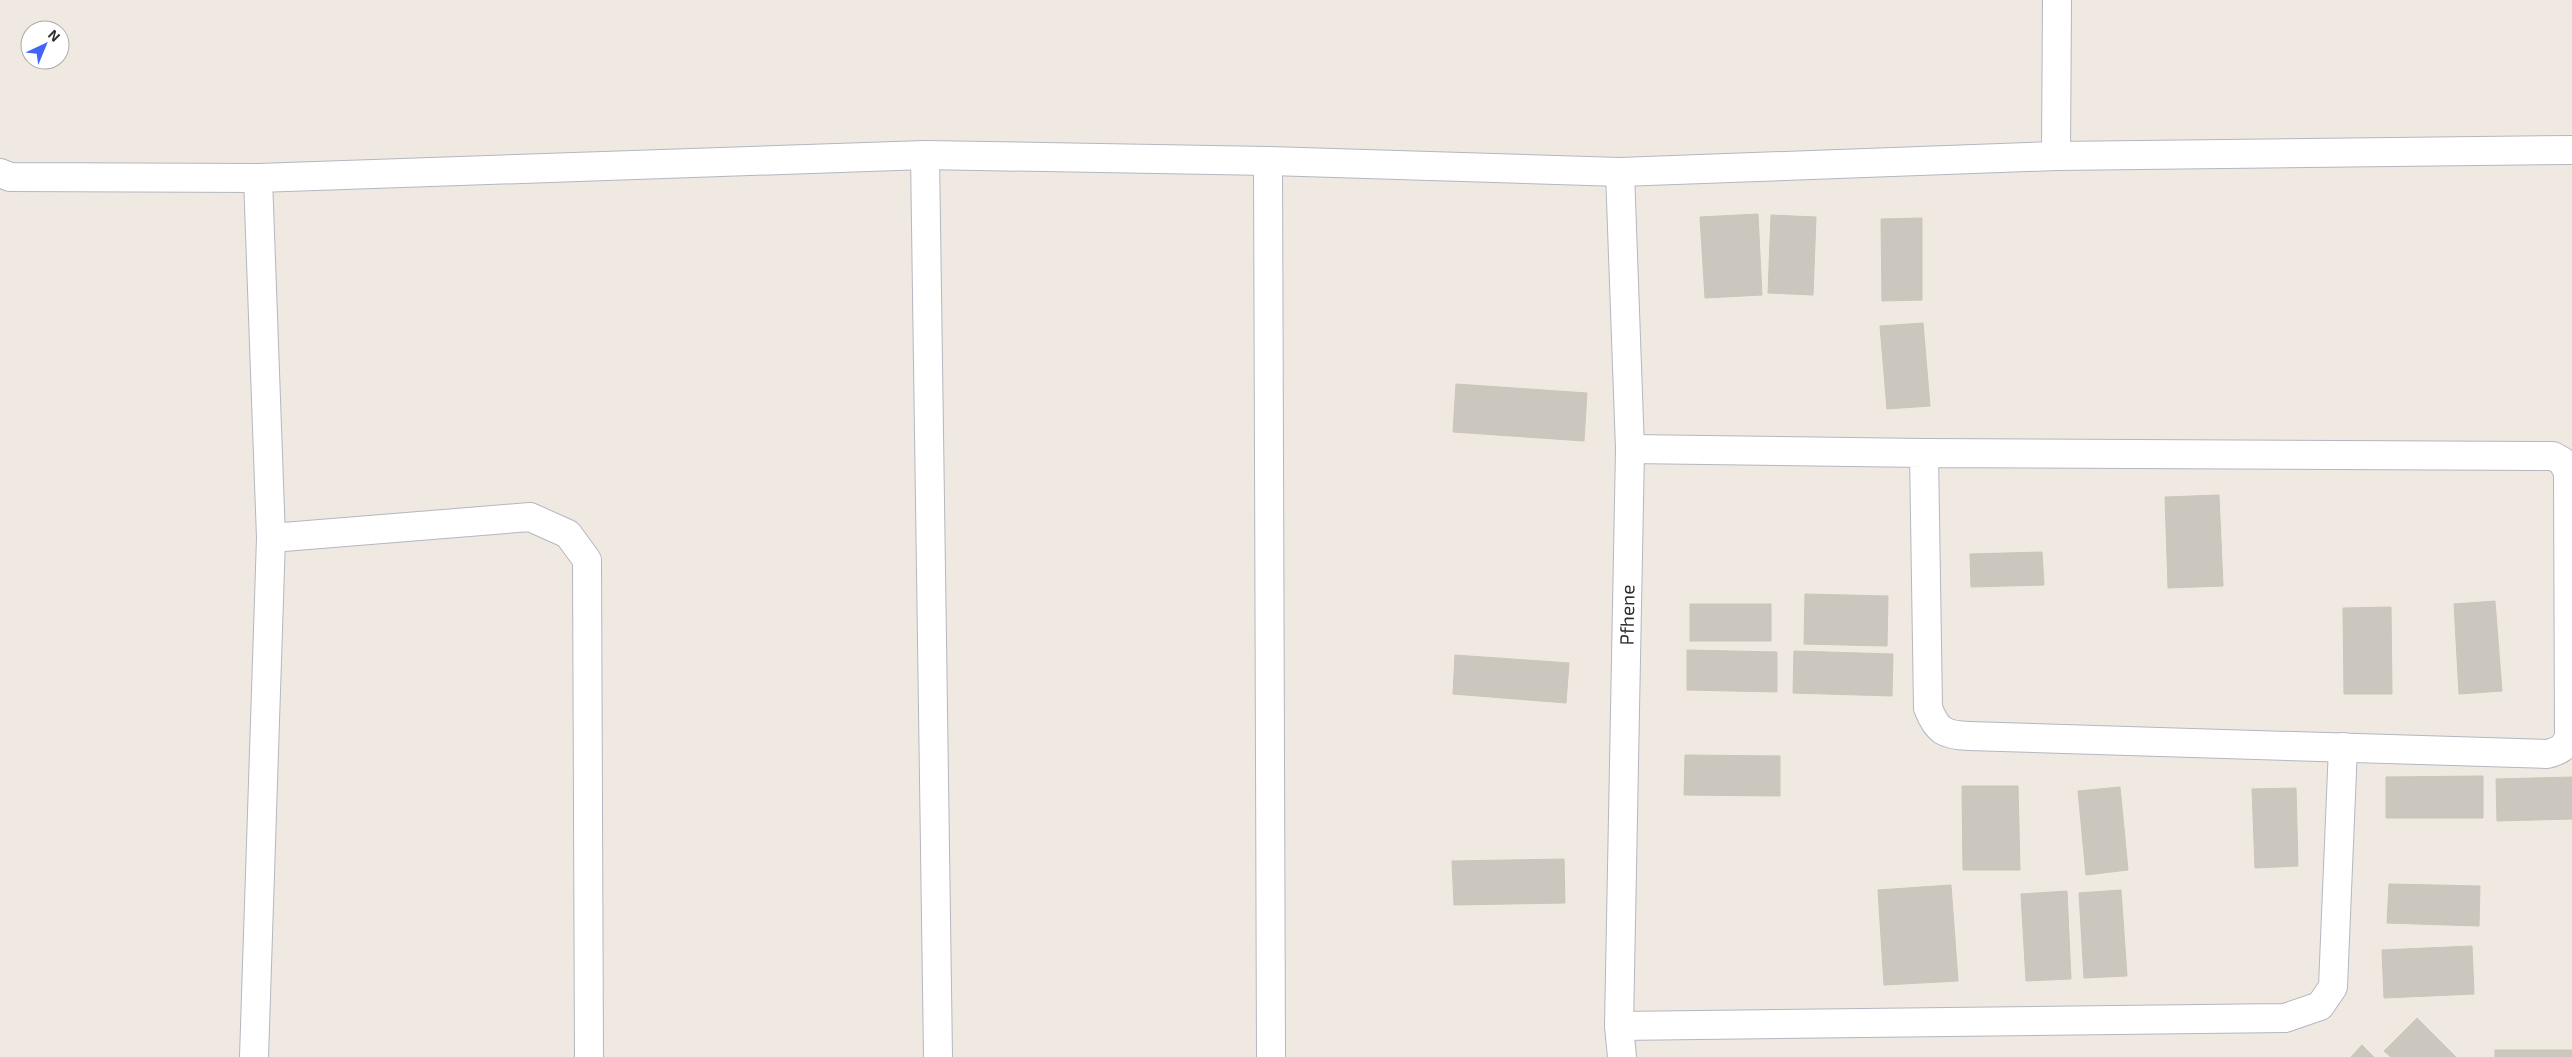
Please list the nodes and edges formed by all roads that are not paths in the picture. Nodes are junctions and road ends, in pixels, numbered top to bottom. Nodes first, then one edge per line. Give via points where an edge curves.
1 (2056, 0) edge
2 (2572, 150) edge
3 (925, 155) junction
4 (2056, 156) junction
5 (1268, 161) junction
6 (1620, 172) junction
7 (0, 173) edge
8 (258, 178) junction
9 (1630, 449) junction
10 (1924, 454) junction
11 (271, 538) junction
12 (2343, 747) junction
13 (1619, 1026) junction
14 (254, 1057) edge
15 (589, 1057) edge
16 (938, 1057) edge
17 (1271, 1057) edge
18 (1622, 1057) edge

1 - 4 street
2 - 4 street
3 - 5 street
3 - 8 street
3 - 16 street
4 - 6 street
5 - 6 street
5 - 17 street
6 - 9 street, Pfhene
7 - 8 street via 10,177
8 - 11 street
9 - 10 street
9 - 13 street, Pfhene
10 - 12 street via 1928,708 1943,732 1969,736
10 - 12 street via 2543,454 2562,461 2568,472 2569,736 2566,745 2547,754
11 - 14 street
11 - 15 street via 530,517 568,534 587,560
12 - 13 street via 2333,987 2320,1006 2285,1018
13 - 18 street, Pfhene

